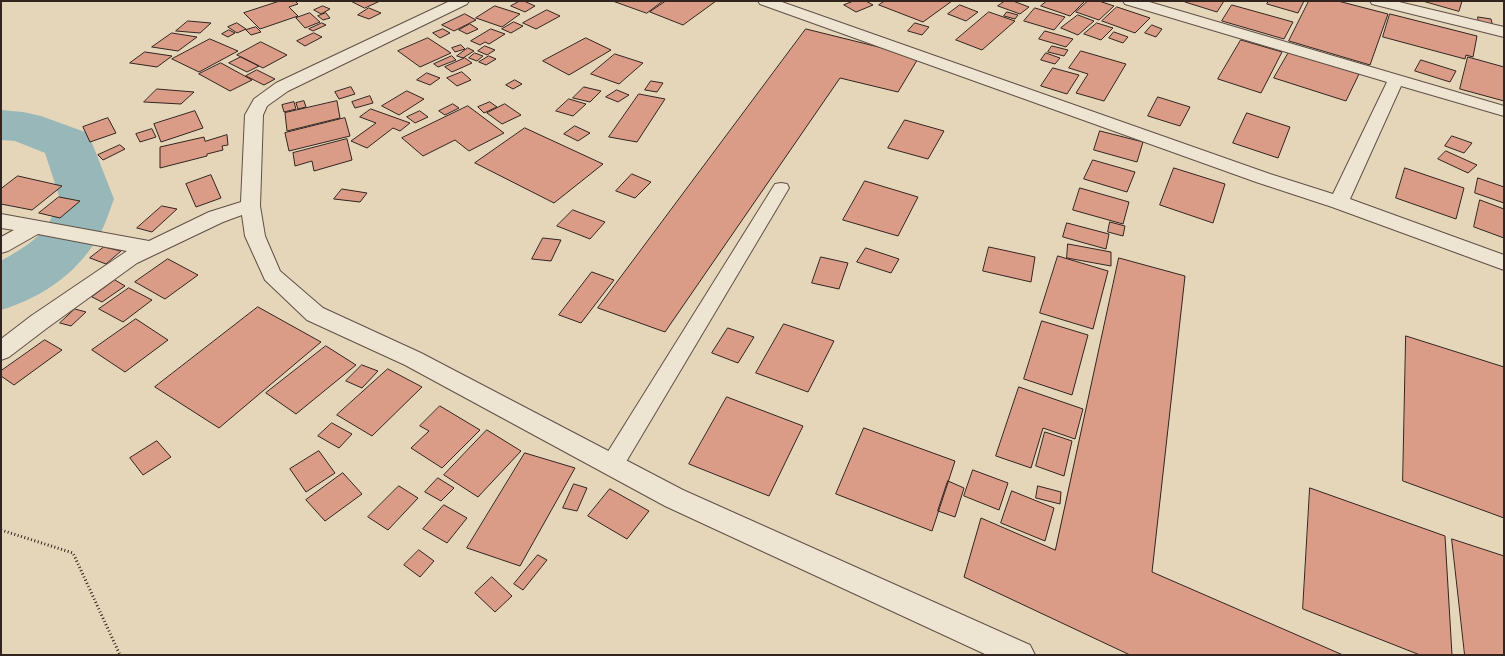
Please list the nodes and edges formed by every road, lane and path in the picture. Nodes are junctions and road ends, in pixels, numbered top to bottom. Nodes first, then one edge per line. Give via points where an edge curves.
1 (462, 1) edge
2 (765, 1) edge
3 (1130, 1) edge
4 (1377, 1) edge
5 (1504, 32) edge
6 (1396, 79) junction
7 (1504, 111) edge
8 (781, 188) dead end
9 (1339, 202) junction
10 (250, 206) junction
11 (1, 221) edge
12 (36, 227) junction
13 (1, 246) edge
14 (150, 248) junction
15 (1504, 263) edge
16 (1, 351) edge
17 (612, 465) junction
18 (1, 530) edge
19 (120, 655) edge
20 (1020, 655) edge

1 - 10 street via 282,86 260,103 254,115
2 - 9 street via 822,14 1256,175
3 - 6 street
4 - 5 street
6 - 7 street
6 - 9 street
8 - 17 lane
9 - 15 street
10 - 14 street via 216,217
10 - 17 street via 255,236 272,275 315,314 413,359
11 - 12 street
12 - 13 street
12 - 14 street
14 - 16 street via 130,258
17 - 20 street via 674,498
18 - 19 path via 73,553

